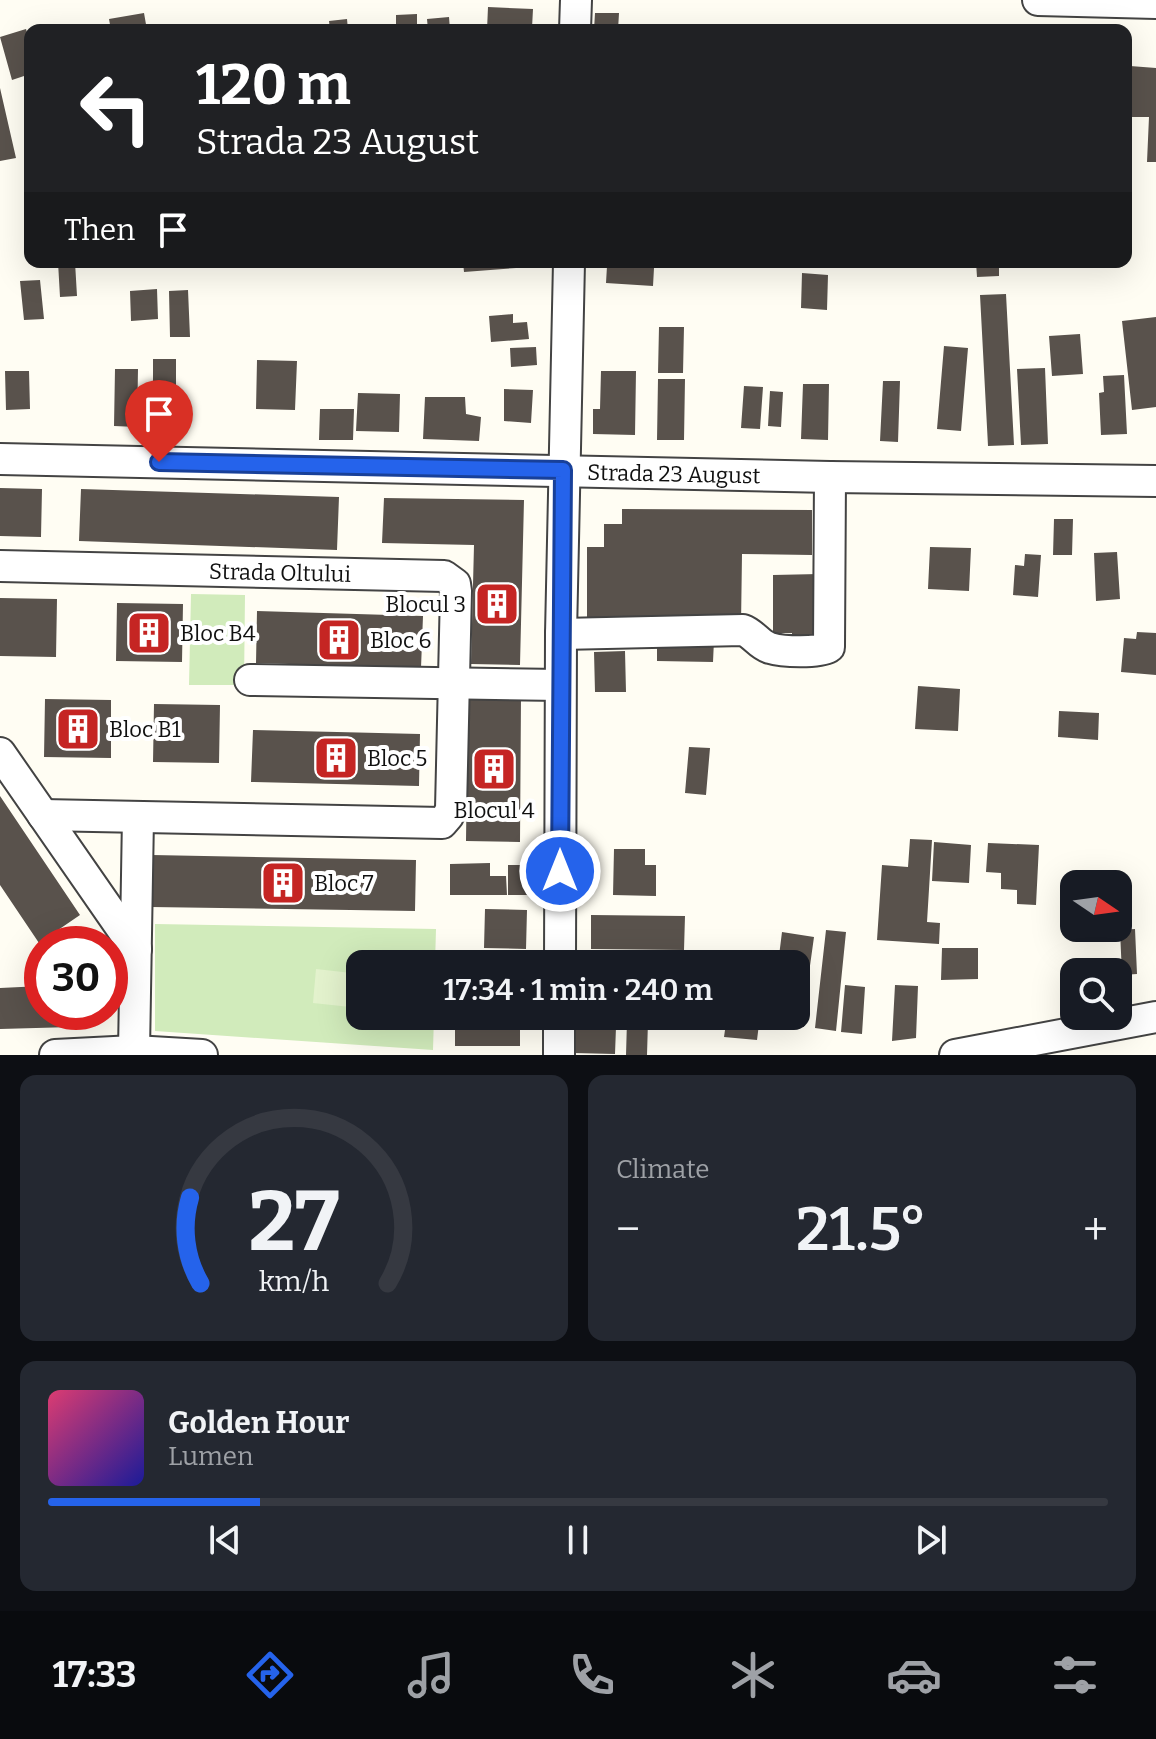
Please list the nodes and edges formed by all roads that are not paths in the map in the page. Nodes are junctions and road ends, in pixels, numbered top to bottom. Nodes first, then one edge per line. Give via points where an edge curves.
1 (576, 0) edge
2 (1038, 0) edge
3 (1156, 3) edge
4 (575, 24) edge
5 (569, 268) edge
6 (0, 459) edge
7 (563, 470) junction
8 (830, 477) junction
9 (1156, 481) edge
10 (0, 566) edge
11 (561, 634) junction
12 (250, 680) dead end
13 (454, 685) junction
14 (560, 685) junction
15 (0, 753) edge
16 (43, 815) junction
17 (138, 817) junction
18 (136, 949) junction
19 (560, 950) edge
20 (1156, 1017) edge
21 (559, 1030) edge
22 (134, 1051) junction
23 (55, 1055) edge
24 (202, 1055) edge
25 (559, 1055) edge
26 (955, 1055) edge

1 - 4 street
2 - 3 street
5 - 7 street
6 - 7 street, Strada 23 August
7 - 8 street, Strada 23 August
7 - 11 street
8 - 9 street, Strada 23 August
8 - 11 street via 829,647 768,648 743,630
10 - 13 street, Strada Oltului via 444,576 456,591
11 - 14 street
12 - 13 street
13 - 14 street
13 - 17 street, Strada Oltului via 451,809 442,823
14 - 19 street
15 - 16 street
16 - 17 street
16 - 18 street
17 - 18 street
18 - 22 street
20 - 26 street
21 - 25 street
22 - 23 street
22 - 24 street

